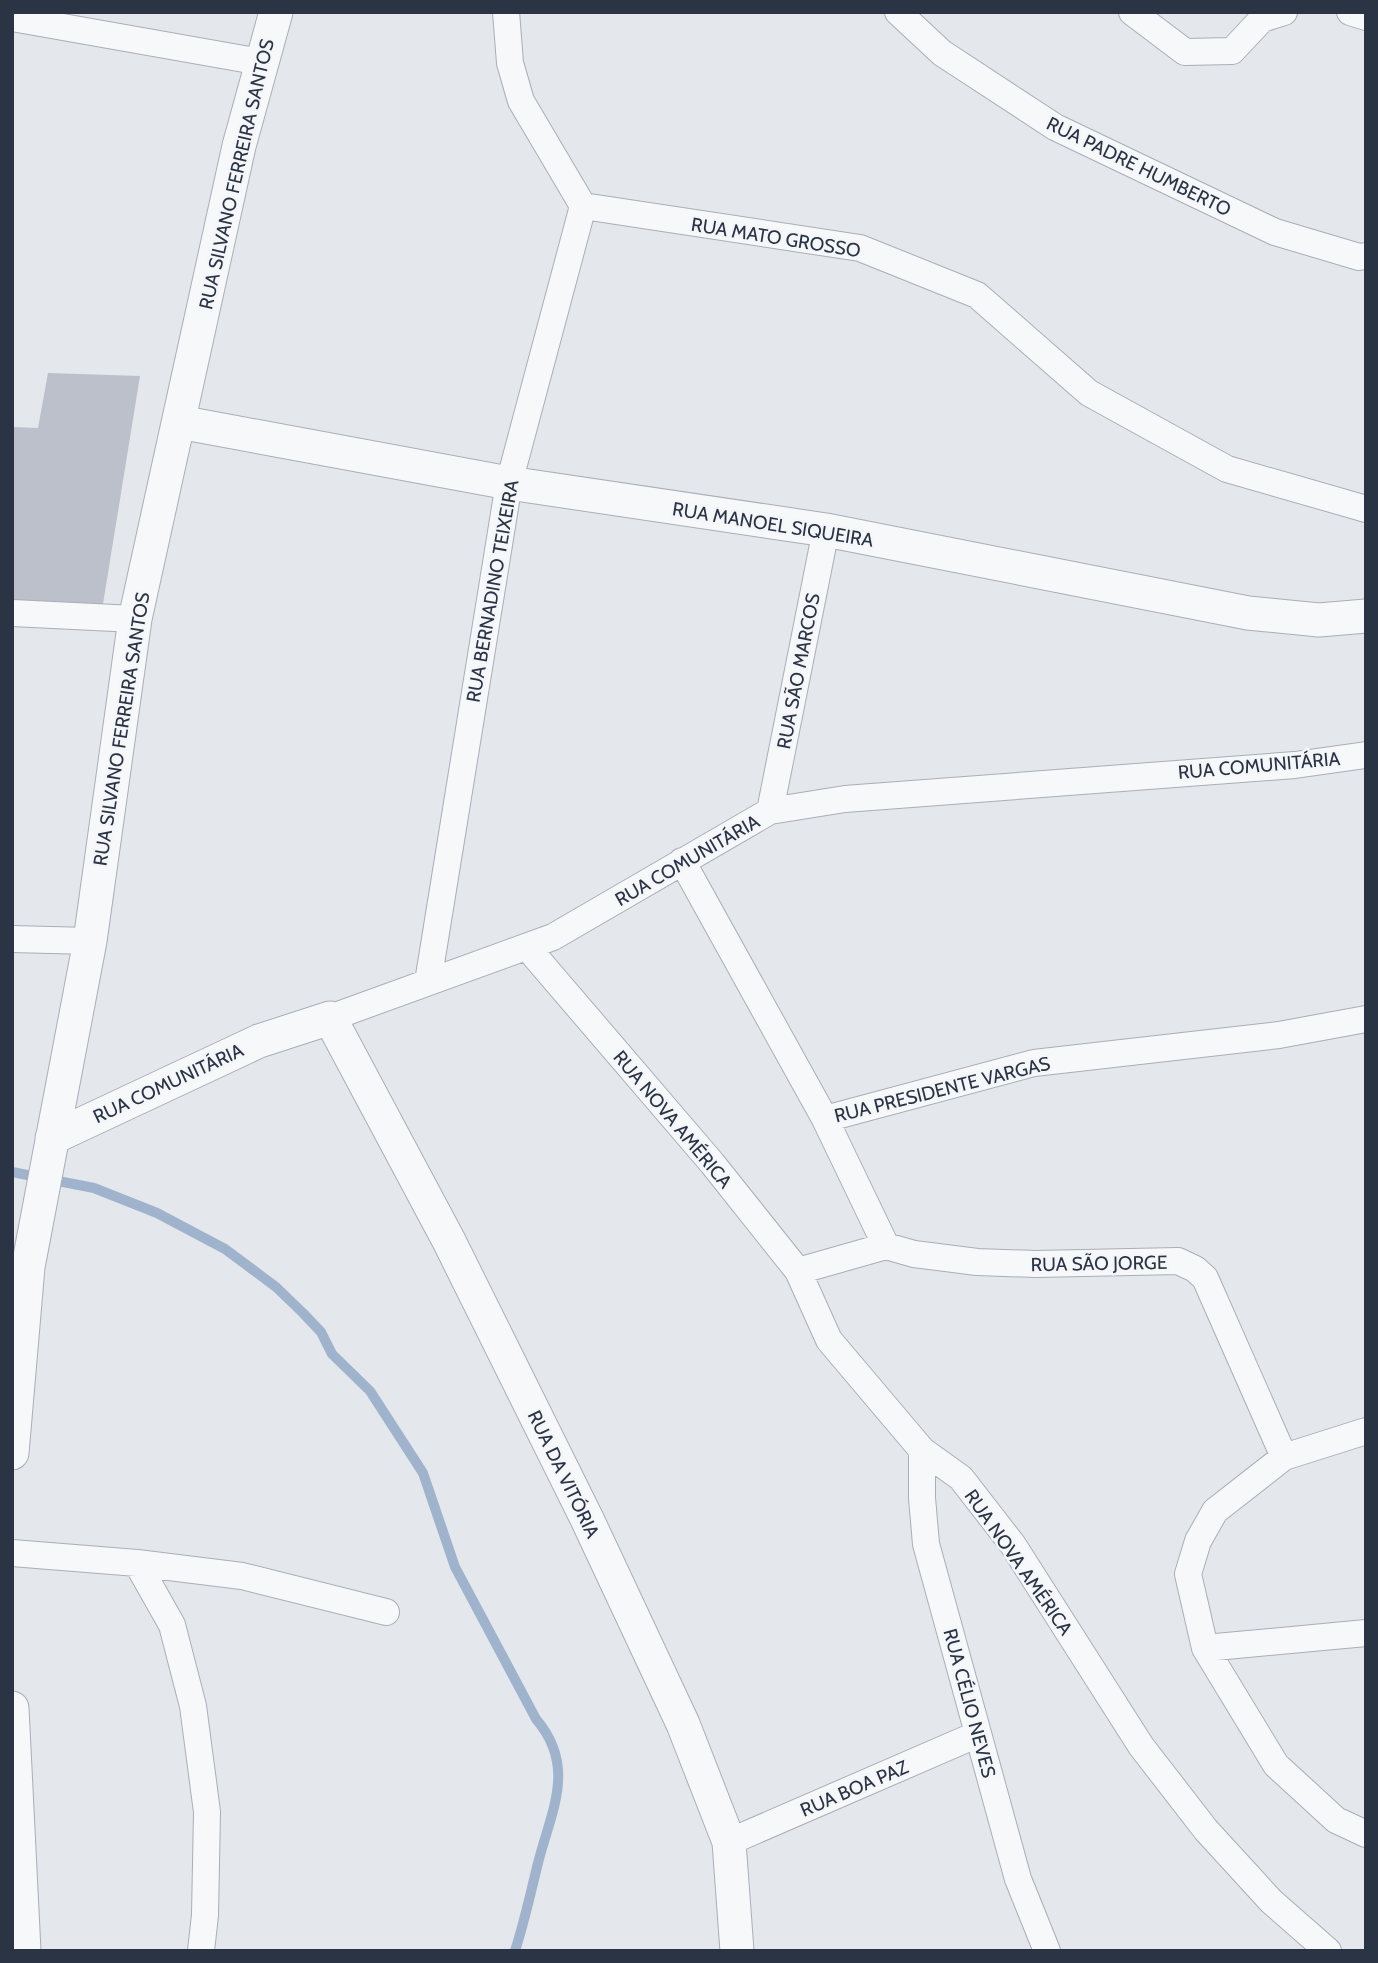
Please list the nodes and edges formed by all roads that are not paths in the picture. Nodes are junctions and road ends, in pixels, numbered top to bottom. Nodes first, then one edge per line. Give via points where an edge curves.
1 (276, 12) edge
2 (506, 12) edge
3 (898, 12) edge
4 (1132, 12) edge
5 (1284, 12) edge
6 (1350, 12) edge
7 (1366, 17) edge
8 (12, 18) edge
9 (261, 62) junction
10 (583, 206) junction
11 (1366, 256) edge
12 (179, 422) junction
13 (509, 483) junction
14 (1366, 509) edge
15 (827, 530) junction
16 (12, 612) edge
17 (1366, 616) edge
18 (135, 619) junction
19 (1366, 755) edge
20 (770, 811) junction
21 (682, 862) junction
22 (12, 939) edge
23 (90, 941) junction
24 (527, 947) junction
25 (428, 982) junction
26 (330, 1018) junction
27 (1366, 1018) edge
28 (825, 1119) junction
29 (52, 1138) junction
30 (886, 1246) junction
31 (798, 1271) junction
32 (1366, 1431) edge
33 (922, 1450) junction
34 (12, 1453) edge
35 (1284, 1457) junction
36 (12, 1553) edge
37 (137, 1563) junction
38 (386, 1612) dead end
39 (1366, 1633) edge
40 (1205, 1648) junction
41 (12, 1708) edge
42 (978, 1734) junction
43 (1366, 1835) edge
44 (729, 1842) junction
45 (24, 1951) edge
46 (201, 1951) edge
47 (737, 1951) edge
48 (1047, 1951) edge
49 (1328, 1951) edge

1 - 9 street, RUA SILVANO FERREIRA SANTOS
2 - 10 street via 510,63 521,100
3 - 11 street, RUA PADRE HUMBERTO via 943,53 1055,127 1275,232
4 - 5 street via 1185,52 1232,51 1262,19
6 - 7 street
8 - 9 street
9 - 12 street, RUA SILVANO FERREIRA SANTOS
10 - 13 street, RUA BERNADINO TEIXEIRA
10 - 14 street, RUA MATO GROSSO via 860,248 977,295 1089,393 1227,469
12 - 13 street, RUA MANOEL SIQUEIRA
12 - 18 street, RUA SILVANO FERREIRA SANTOS
13 - 15 street, RUA MANOEL SIQUEIRA
13 - 25 street, RUA BERNADINO TEIXEIRA
15 - 17 street, RUA MANOEL SIQUEIRA via 1248,613 1319,620
15 - 20 street, RUA SÃO MARCOS
16 - 18 street
18 - 23 street, RUA SILVANO FERREIRA SANTOS
19 - 20 street, RUA COMUNITÁRIA via 1295,765 845,799
20 - 21 street, RUA COMUNITÁRIA
21 - 24 street, RUA COMUNITÁRIA via 553,937
21 - 28 street
22 - 23 street
23 - 29 street, RUA SILVANO FERREIRA SANTOS
24 - 25 street, RUA COMUNITÁRIA
24 - 31 street, RUA NOVA AMÉRICA
25 - 26 street, RUA COMUNITÁRIA
26 - 29 street, RUA COMUNITÁRIA via 259,1041
26 - 44 street, RUA DA VITÓRIA via 449,1241 587,1519 683,1724
27 - 28 street, RUA PRESIDENTE VARGAS via 1279,1035 1034,1063
28 - 30 street, RUA PRESIDENTE VARGAS
29 - 34 street, RUA SILVANO FERREIRA SANTOS via 27,1267
30 - 31 street
30 - 35 street, RUA SÃO JORGE via 977,1262 1178,1261 1195,1269 1220,1306
31 - 33 street, RUA NOVA AMÉRICA via 829,1340
32 - 35 street
33 - 42 street, RUA CÉLIO NEVES via 926,1544
33 - 49 street, RUA NOVA AMÉRICA via 961,1478 1013,1545 1141,1746 1206,1830 1272,1901
35 - 40 street via 1215,1511 1198,1541 1188,1574
36 - 37 street
37 - 38 street via 242,1576
37 - 46 street via 172,1625 193,1706 206,1812
39 - 40 street
40 - 43 street via 1276,1765 1336,1820
41 - 45 street
42 - 44 street, RUA BOA PAZ
42 - 48 street, RUA CÉLIO NEVES via 1018,1880
44 - 47 street, RUA DA VITÓRIA

